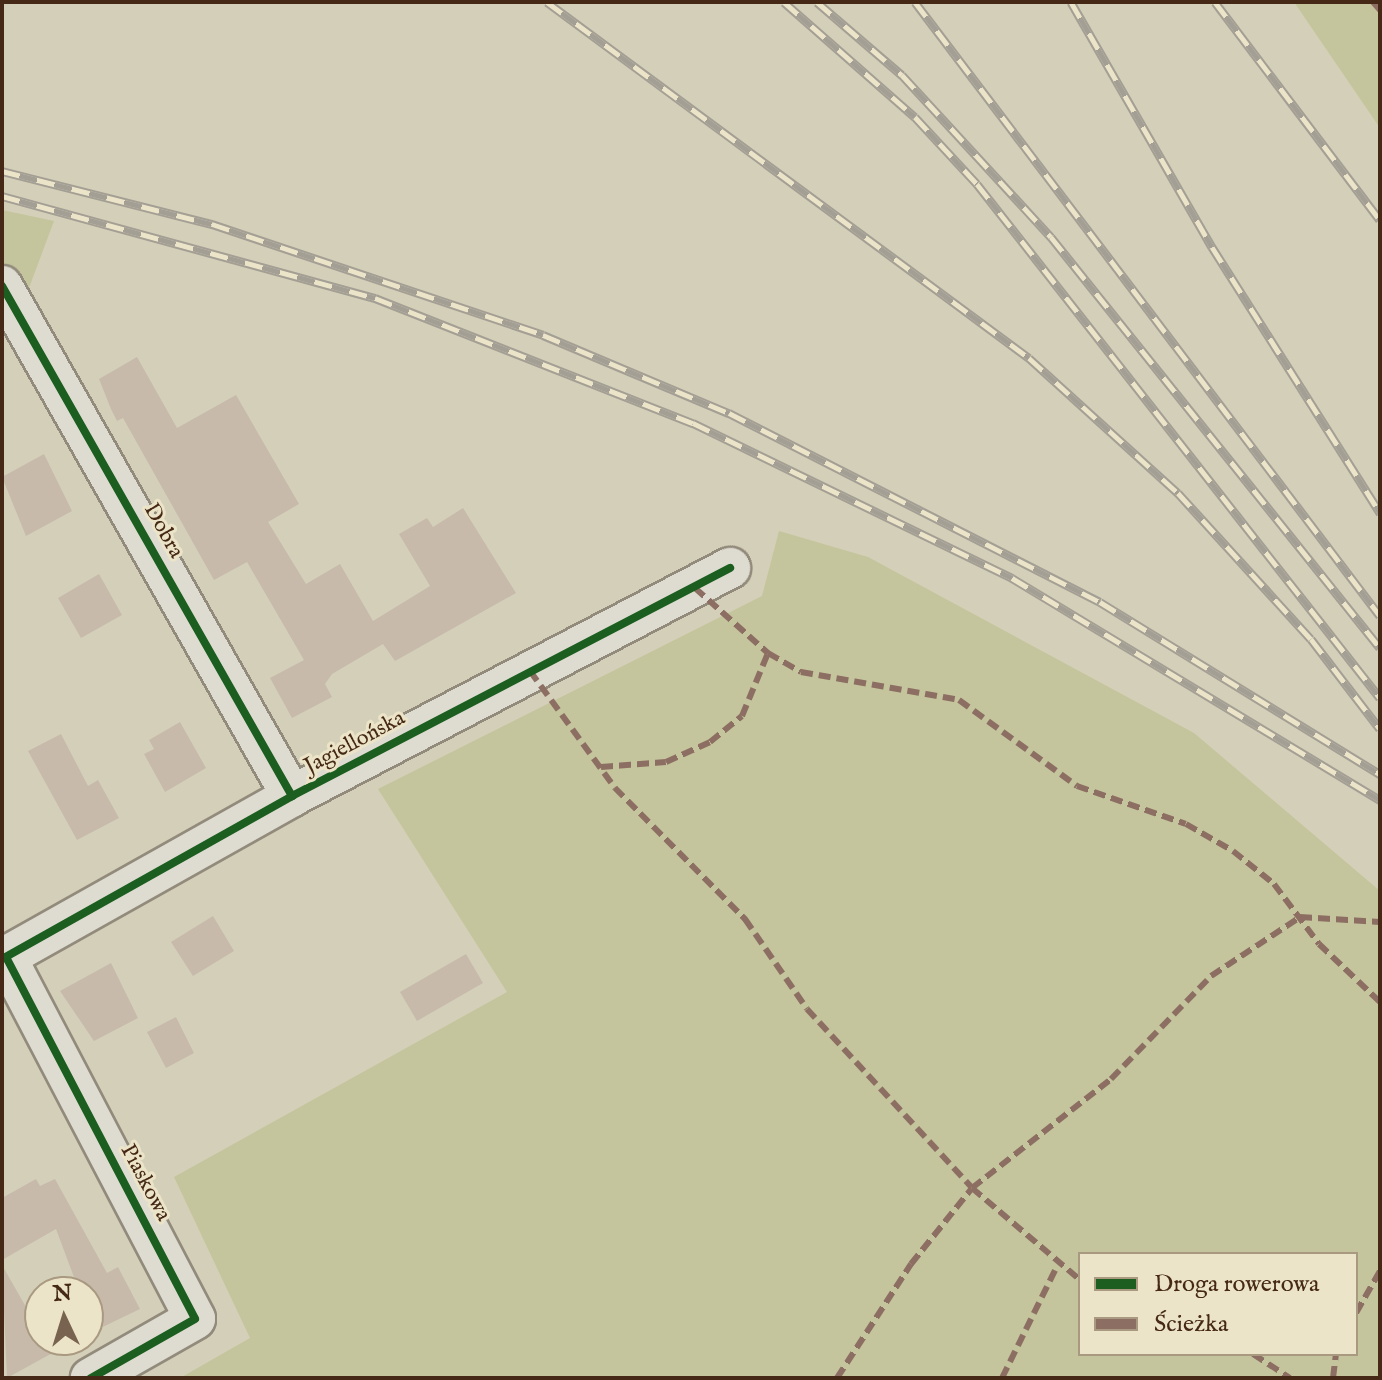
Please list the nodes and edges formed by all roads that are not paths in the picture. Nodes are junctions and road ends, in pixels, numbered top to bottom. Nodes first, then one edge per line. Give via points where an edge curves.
1 (2, 286) edge
2 (730, 568) dead end
3 (292, 796) junction
4 (4, 958) edge
5 (91, 1378) edge

1 - 3 street, Dobra
2 - 3 street, Jagiellońska
3 - 4 street, Jagiellońska
4 - 5 street, Piaskowa via 195,1319

